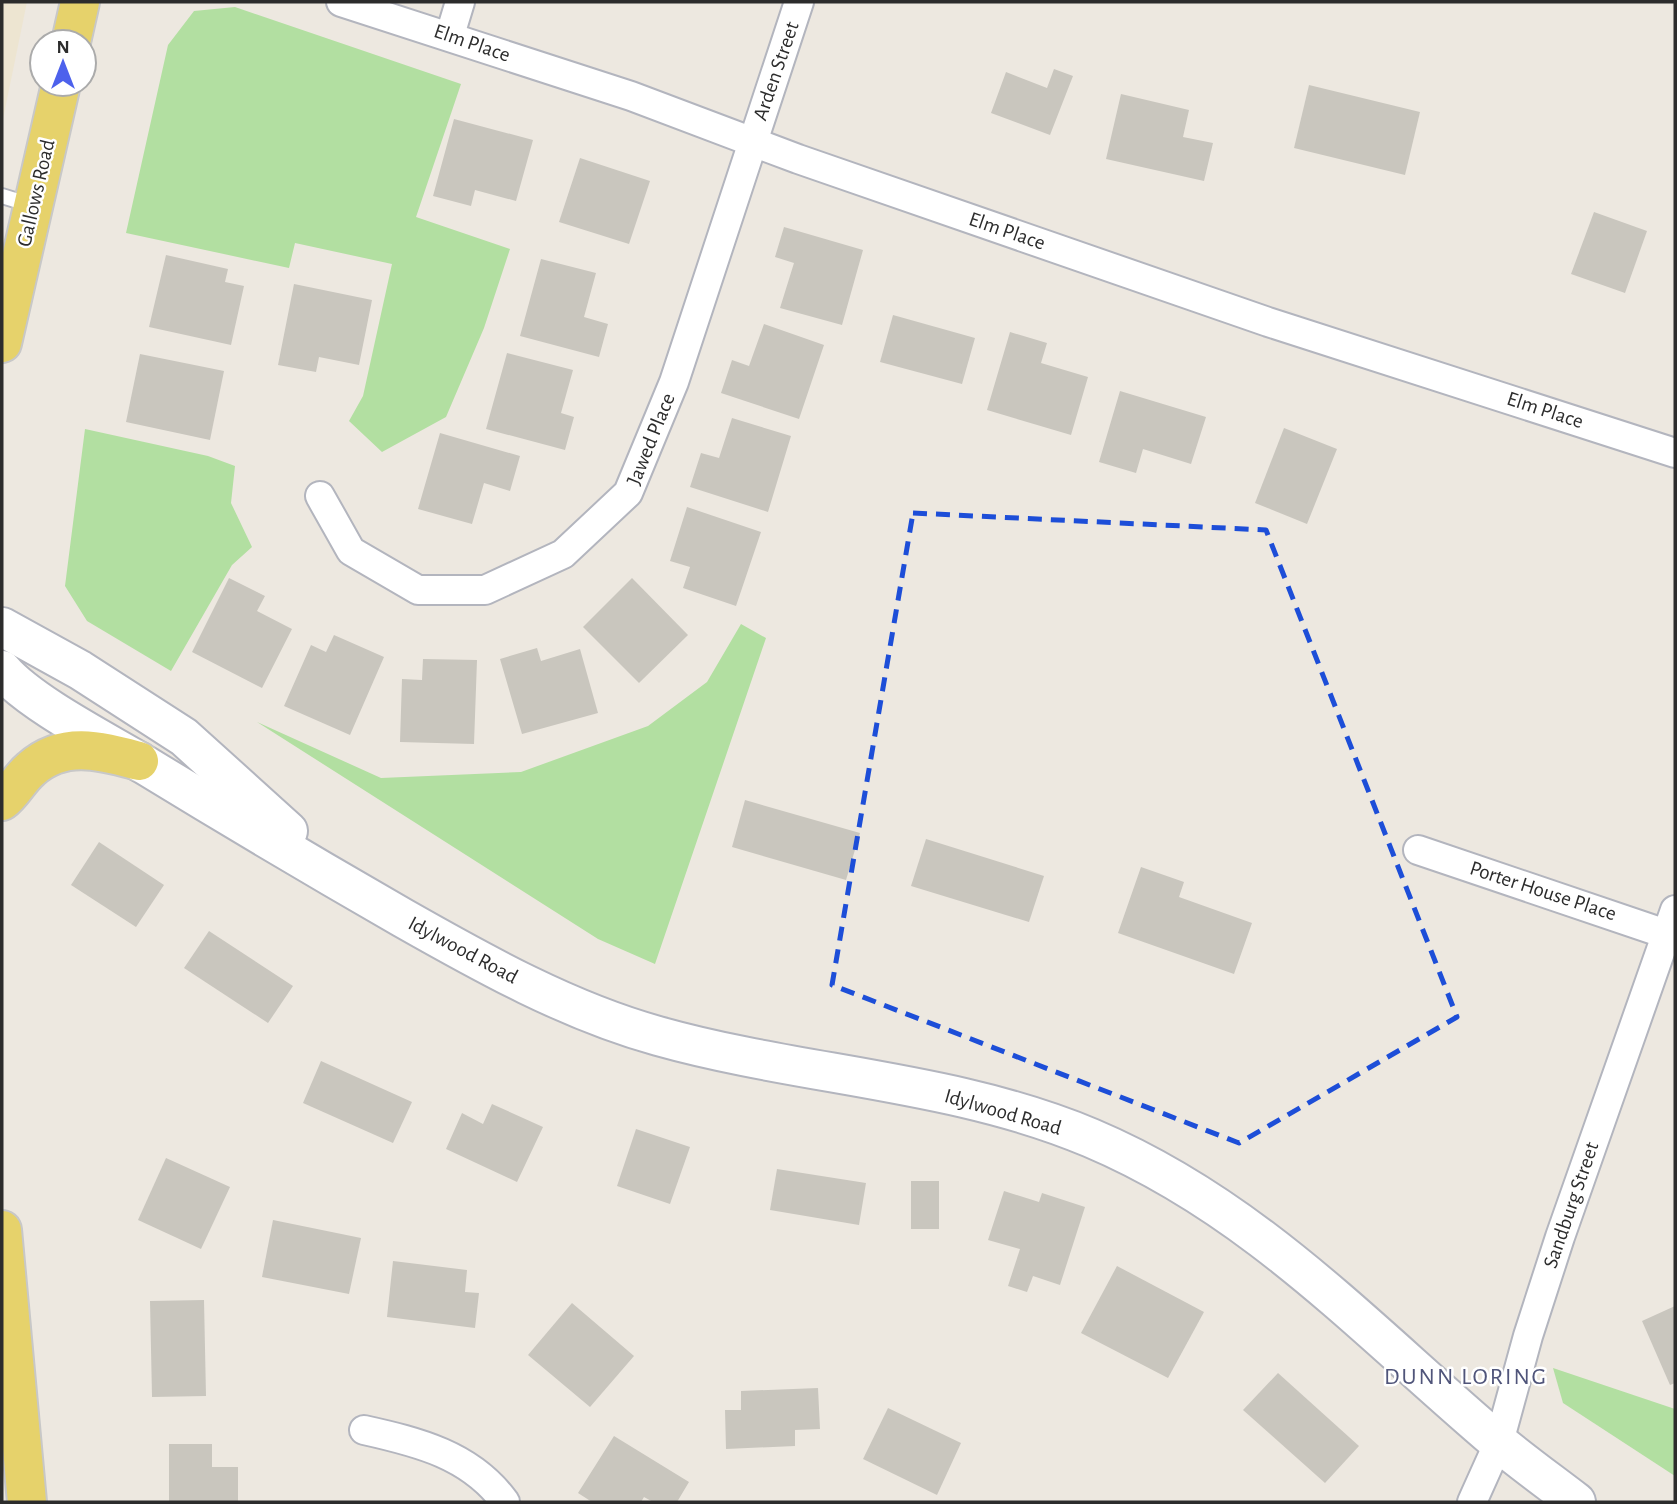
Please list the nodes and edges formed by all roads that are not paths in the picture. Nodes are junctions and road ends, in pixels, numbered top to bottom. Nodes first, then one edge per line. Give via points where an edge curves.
1 (80, 2) edge
2 (341, 2) edge
3 (460, 2) edge
4 (799, 2) edge
5 (74, 28) edge
6 (450, 35) junction
7 (56, 98) edge
8 (752, 141) junction
9 (17, 200) edge
10 (2, 343) edge
11 (1675, 453) edge
12 (320, 496) dead end
13 (2, 627) edge
14 (2, 670) edge
15 (139, 761) junction
16 (2, 801) edge
17 (1418, 850) dead end
18 (346, 885) junction
19 (1673, 926) edge
20 (2, 1230) edge
21 (364, 1430) dead end
22 (1499, 1442) junction
23 (27, 1502) edge
24 (505, 1502) edge
25 (1472, 1502) edge
26 (1576, 1502) edge

1 - 5 main road
2 - 6 street, Elm Place
3 - 6 street
4 - 8 street, Arden Street
6 - 8 street, Elm Place
7 - 9 main road, Gallows Road
8 - 11 street, Elm Place via 1255,318
8 - 12 street, Jawed Place via 674,382 628,493 563,554 485,590 418,590 351,551
9 - 10 main road, Gallows Road
13 - 18 main road, Idylwood Road via 80,670 184,737
14 - 15 main road, Idylwood Road
15 - 16 main road via 95,750 52,754 32,767
15 - 18 main road, Idylwood Road
17 - 19 street, Porter House Place
18 - 22 main road, Idylwood Road via 487,965 655,1036 1018,1112 1089,1137 1157,1169 1292,1258
19 - 22 street, Sandburg Street via 1560,1237
20 - 23 main road
21 - 24 street via 425,1443 490,1481
22 - 25 street, Sandburg Street
22 - 26 main road, Idylwood Road

